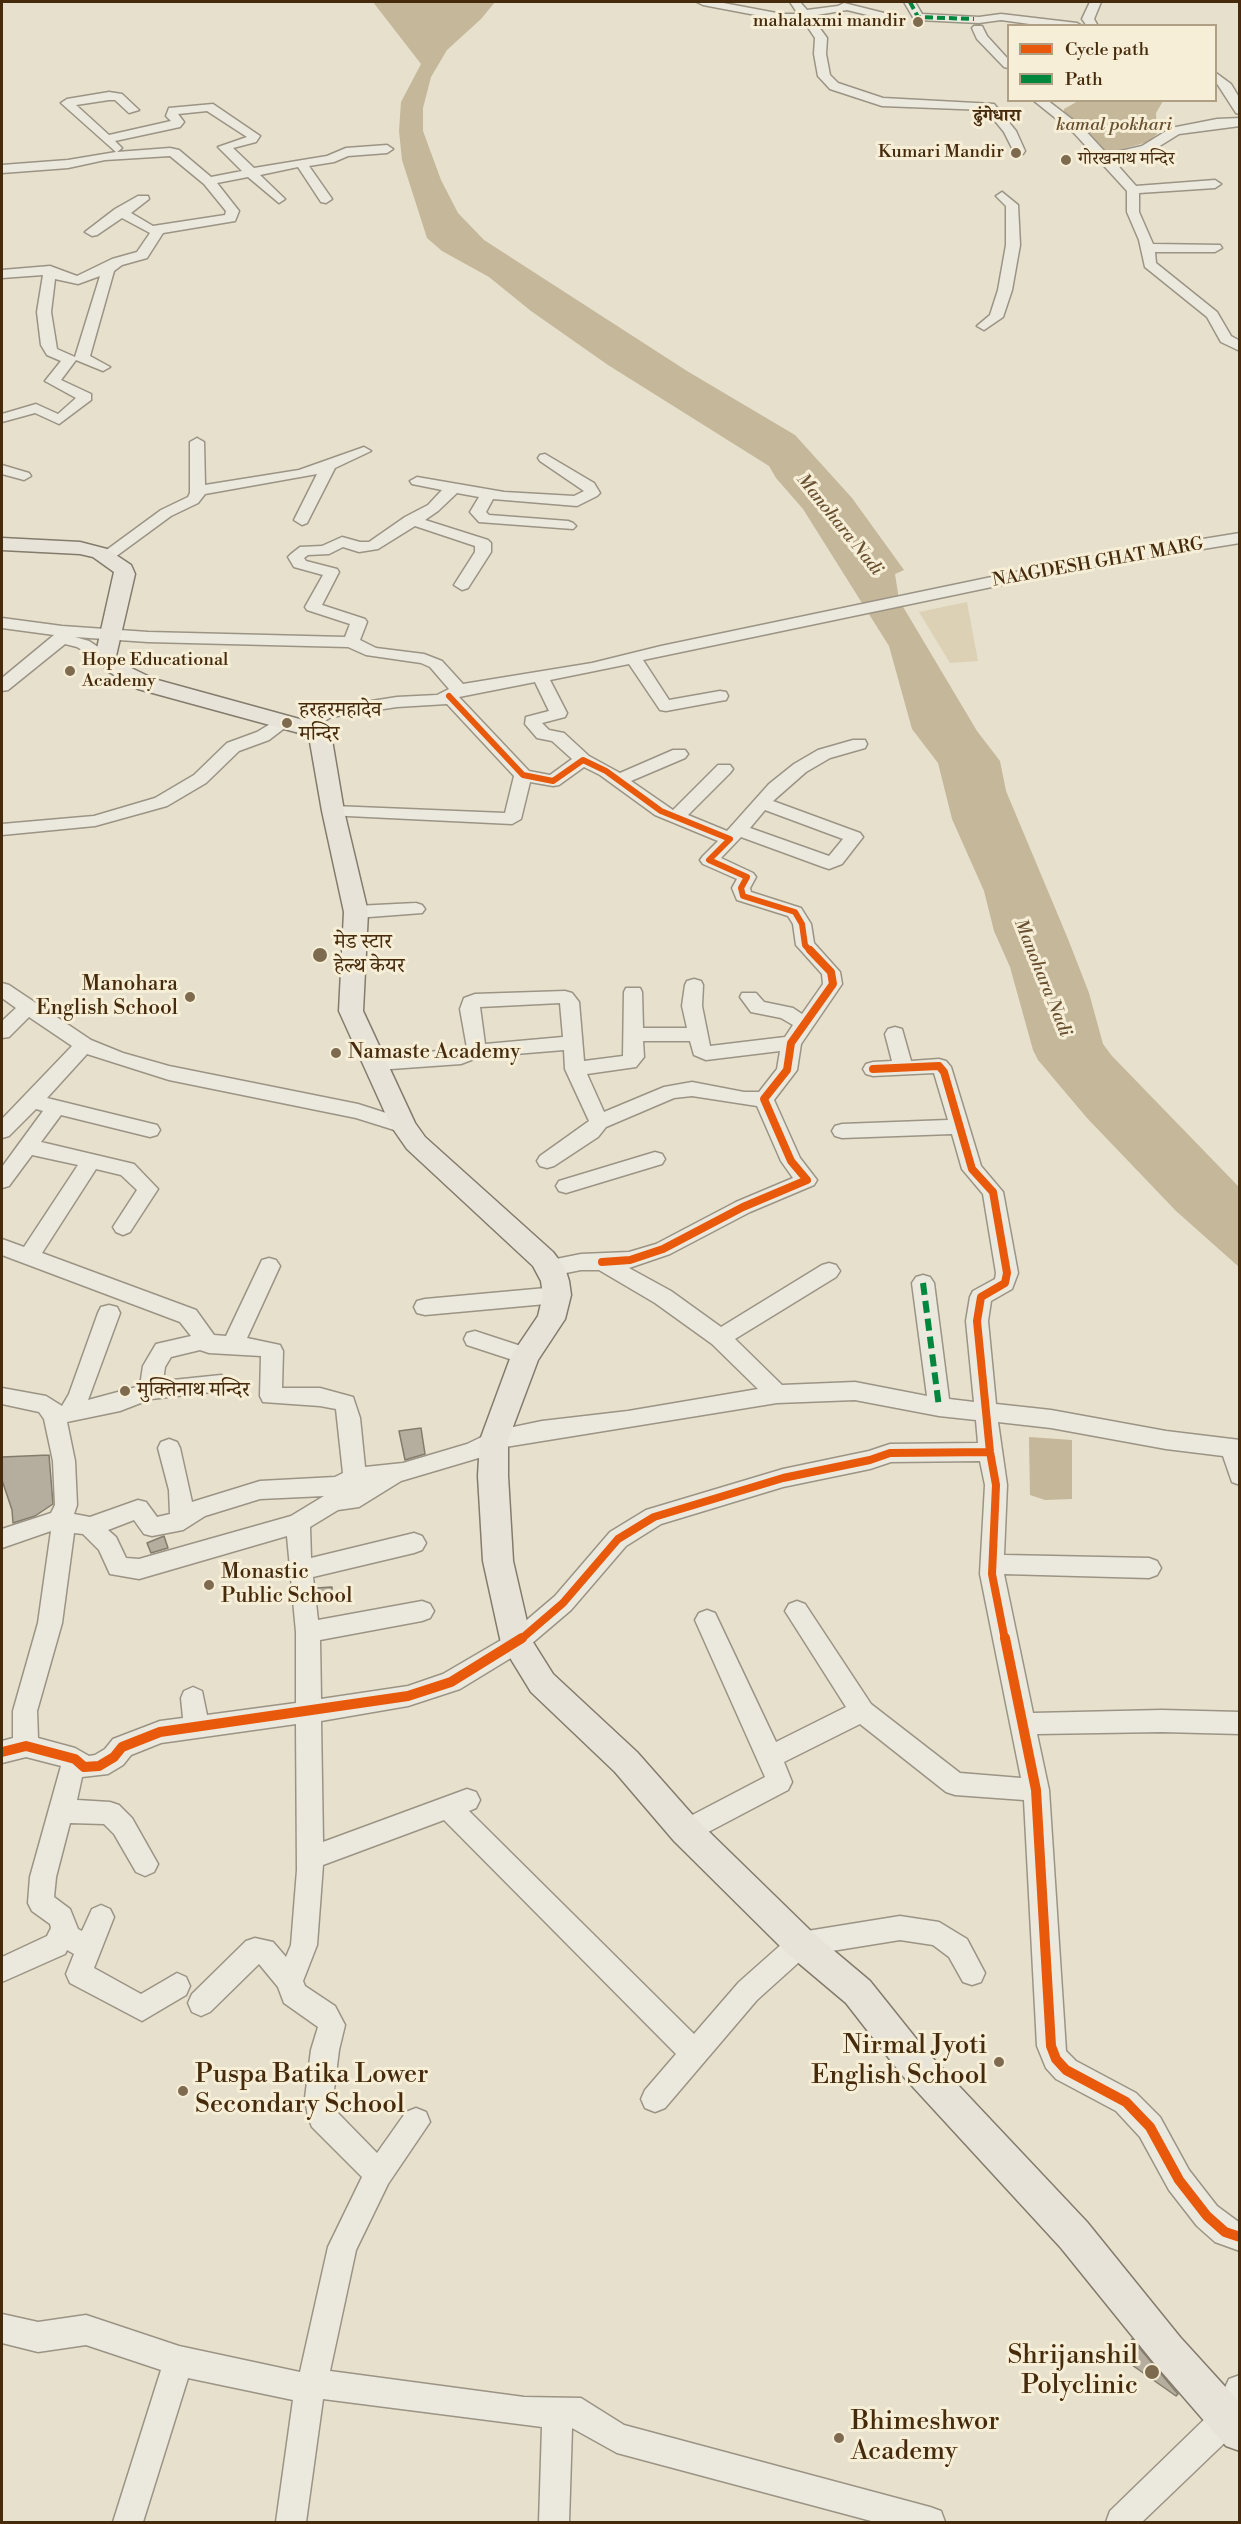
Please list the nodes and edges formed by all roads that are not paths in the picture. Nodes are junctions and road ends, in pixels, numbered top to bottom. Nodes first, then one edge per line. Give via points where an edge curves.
1 (703, 2) edge
2 (795, 2) edge
3 (910, 2) edge
4 (1095, 2) edge
5 (805, 15) junction
6 (892, 18) dead end
7 (1060, 24) edge
8 (1092, 24) edge
9 (978, 28) dead end
10 (1007, 64) edge
11 (1217, 78) edge
12 (1045, 102) edge
13 (1060, 107) edge
14 (133, 110) dead end
15 (1239, 110) edge
16 (1239, 122) edge
17 (106, 139) junction
18 (387, 149) dead end
19 (1019, 151) dead end
20 (125, 157) junction
21 (1103, 159) junction
22 (301, 163) junction
23 (30, 166) junction
24 (2, 169) edge
25 (251, 172) junction
26 (47, 180) dead end
27 (208, 181) junction
28 (1215, 184) dead end
29 (1133, 190) junction
30 (1002, 196) dead end
31 (143, 199) dead end
32 (279, 199) dead end
33 (326, 199) dead end
34 (120, 212) junction
35 (158, 230) junction
36 (92, 232) dead end
37 (1148, 248) junction
38 (1215, 248) dead end
39 (107, 269) junction
40 (50, 270) junction
41 (2, 274) edge
42 (984, 326) dead end
43 (1239, 347) edge
44 (76, 358) junction
45 (103, 367) dead end
46 (2, 418) edge
47 (197, 442) dead end
48 (364, 451) dead end
49 (545, 458) dead end
50 (329, 465) junction
51 (2, 469) edge
52 (24, 477) dead end
53 (417, 481) dead end
54 (453, 488) junction
55 (198, 491) junction
56 (489, 495) junction
57 (302, 520) dead end
58 (410, 520) junction
59 (568, 526) dead end
60 (1239, 538) edge
61 (2, 544) edge
62 (106, 557) junction
63 (462, 585) dead end
64 (2, 623) edge
65 (111, 633) junction
66 (62, 634) junction
67 (351, 642) junction
68 (105, 657) junction
69 (633, 658) junction
70 (540, 677) junction
71 (2, 686) edge
72 (454, 693) junction
73 (720, 696) dead end
74 (280, 723) junction
75 (306, 728) junction
76 (859, 744) dead end
77 (679, 754) dead end
78 (583, 760) junction
79 (724, 769) dead end
80 (523, 775) junction
81 (618, 780) junction
82 (763, 802) junction
83 (333, 810) junction
84 (675, 818) junction
85 (2, 830) edge
86 (735, 834) junction
87 (416, 909) dead end
88 (356, 912) junction
89 (694, 985) dead end
90 (2, 989) edge
91 (633, 992) dead end
92 (749, 997) dead end
93 (28, 1007) junction
94 (804, 1023) junction
95 (2, 1032) edge
96 (635, 1034) junction
97 (895, 1034) dead end
98 (697, 1035) junction
99 (573, 1043) junction
100 (790, 1043) junction
101 (84, 1045) junction
102 (477, 1051) junction
103 (377, 1064) junction
104 (903, 1067) junction
105 (575, 1069) junction
106 (873, 1069) dead end
107 (764, 1099) junction
108 (32, 1101) junction
109 (56, 1107) junction
110 (599, 1122) junction
111 (404, 1126) junction
112 (960, 1127) junction
113 (150, 1130) dead end
114 (2, 1131) edge
115 (842, 1131) dead end
116 (29, 1147) junction
117 (655, 1159) dead end
118 (91, 1161) junction
119 (547, 1161) dead end
120 (2, 1181) edge
121 (566, 1186) dead end
122 (123, 1227) dead end
123 (2, 1247) edge
124 (29, 1256) junction
125 (602, 1262) junction
126 (269, 1266) dead end
127 (829, 1271) dead end
128 (554, 1282) junction
129 (923, 1283) dead end
130 (425, 1307) dead end
131 (109, 1313) dead end
132 (720, 1338) junction
133 (475, 1339) dead end
134 (209, 1344) junction
135 (233, 1344) junction
136 (525, 1356) junction
137 (221, 1384) dead end
138 (150, 1391) junction
139 (777, 1394) junction
140 (2, 1396) edge
141 (939, 1407) junction
142 (988, 1412) junction
143 (62, 1414) junction
144 (494, 1440) junction
145 (169, 1448) dead end
146 (1236, 1449) edge
147 (990, 1452) junction
148 (403, 1472) junction
149 (1239, 1476) edge
150 (343, 1488) junction
151 (182, 1518) junction
152 (62, 1522) junction
153 (298, 1523) junction
154 (90, 1527) junction
155 (2, 1539) edge
156 (414, 1543) dead end
157 (992, 1564) junction
158 (1149, 1568) dead end
159 (300, 1571) junction
160 (422, 1611) dead end
161 (798, 1611) dead end
162 (707, 1620) dead end
163 (308, 1632) junction
164 (516, 1643) junction
165 (193, 1698) dead end
166 (309, 1710) junction
167 (862, 1711) junction
168 (1239, 1723) edge
169 (1022, 1724) junction
170 (196, 1726) junction
171 (27, 1746) junction
172 (2, 1752) edge
173 (770, 1757) junction
174 (75, 1759) junction
175 (1036, 1790) junction
176 (59, 1813) junction
177 (686, 1831) junction
178 (309, 1856) junction
179 (145, 1864) dead end
180 (101, 1917) dead end
181 (62, 1934) junction
182 (801, 1944) junction
183 (89, 1948) junction
184 (2, 1970) edge
185 (972, 1973) dead end
186 (290, 1981) junction
187 (177, 1986) dead end
188 (201, 2003) dead end
189 (694, 2053) junction
190 (655, 2099) dead end
191 (416, 2122) dead end
192 (378, 2174) junction
193 (1239, 2237) edge
194 (2, 2328) edge
195 (178, 2361) junction
196 (311, 2386) junction
197 (1239, 2390) edge
198 (558, 2412) junction
199 (1233, 2426) edge
200 (128, 2523) edge
201 (291, 2523) edge
202 (554, 2523) edge
203 (930, 2523) edge
204 (1121, 2523) edge

1 - 5 street via 782,17
2 - 5 street
3 - 7 street via 918,17 1001,17
4 - 8 street via 1088,19
5 - 6 street via 844,6
5 - 19 street via 821,38 824,76 834,86 882,102 990,107 1010,131
9 - 10 street via 981,37
11 - 15 street via 1225,84
12 - 13 street
13 - 21 street
14 - 17 street via 118,97 68,101
16 - 21 street via 1175,131 1146,149
17 - 20 street
17 - 25 street via 176,124 173,111 209,107 254,136 224,147
18 - 22 street via 346,152 330,159
20 - 23 street
20 - 27 street via 175,153
21 - 29 street
22 - 25 street
22 - 33 street
23 - 24 street
23 - 26 street
25 - 27 street
25 - 32 street
27 - 35 street via 233,211 230,218
28 - 29 street
29 - 37 street via 1133,212
30 - 42 street via 1012,205 1013,245 996,317
31 - 34 street
34 - 35 street
34 - 36 street
35 - 39 street via 142,255
37 - 38 street
37 - 43 street via 1148,259 1155,271 1212,315 1226,339
39 - 40 street via 78,280 66,279
39 - 44 street via 106,281
40 - 41 street
40 - 44 street via 44,312 48,345 51,352
44 - 45 street
44 - 46 street via 52,379 86,397 68,413 59,420 36,408
47 - 55 street
48 - 50 street
49 - 56 street via 589,486 592,493 577,501
50 - 55 street
50 - 57 street
51 - 52 street
53 - 54 street
54 - 56 street
54 - 58 street via 433,508
55 - 62 street via 193,501 166,513
56 - 59 street via 478,512 484,519
58 - 63 street via 483,543 483,552
58 - 67 street via 373,546 342,542 324,551 305,550 296,557 300,564 331,572 313,607 359,622
60 - 69 street, NAAGDESH GHAT MARG via 1073,565
61 - 62 main road via 80,548
62 - 65 main road via 117,562 125,574
64 - 66 street
65 - 66 street
65 - 67 street
65 - 68 main road
66 - 68 street
66 - 71 street
67 - 72 street via 372,652 436,664
68 - 74 main road via 116,668 146,684
69 - 70 street, NAAGDESH GHAT MARG
69 - 73 street via 666,706
70 - 72 street, NAAGDESH GHAT MARG
70 - 78 street via 559,713 532,721 533,724 543,734 558,737
72 - 75 street, NAAGDESH GHAT MARG via 441,700 326,713
72 - 80 street
74 - 75 main road
74 - 85 street via 263,736 233,747 200,778 161,802 95,821
75 - 83 main road via 321,740
76 - 82 street via 824,754 800,768
77 - 81 street
78 - 80 street via 553,781
78 - 81 street
79 - 84 street
80 - 83 street via 512,819
81 - 84 street
82 - 86 street
82 - 86 street via 854,837 829,863
83 - 88 main road
84 - 86 street
86 - 94 street via 709,860 747,877 741,888 743,896 795,912 800,917 805,945 831,972 833,984
87 - 88 street
88 - 103 main road via 351,1011
89 - 98 street via 692,1006
90 - 93 street
91 - 96 street
92 - 94 street via 759,1007 786,1013
93 - 95 street
93 - 101 street
94 - 100 street
96 - 98 street
96 - 105 street via 636,1052 629,1062
97 - 104 street
98 - 100 street via 701,1050 711,1054
99 - 102 street
99 - 102 street via 570,1002 565,997 482,999 471,1003 470,1009
99 - 105 street
100 - 107 street via 787,1070
101 - 108 street
101 - 111 street via 140,1066 358,1110
102 - 103 street via 461,1057
103 - 111 main road
104 - 106 street
104 - 112 street via 939,1066
105 - 110 street
107 - 110 street via 681,1090 647,1100
107 - 125 street via 791,1161 807,1180 743,1207 663,1249 630,1260
108 - 109 street
108 - 114 street
109 - 113 street
109 - 116 street
110 - 119 street via 591,1132
111 - 128 main road via 416,1143
112 - 115 street
112 - 142 street via 972,1169 993,1192 1007,1273 1005,1283 981,1297 978,1313
116 - 118 street
116 - 120 street
117 - 121 street
118 - 122 street via 127,1169 148,1188
118 - 124 street
123 - 124 street
124 - 134 street via 188,1316
125 - 128 street via 581,1262
125 - 132 street via 663,1297
126 - 135 street
127 - 132 street
128 - 130 street
128 - 136 main road via 551,1319
129 - 141 street
131 - 143 street via 79,1396
132 - 139 street
133 - 136 street
134 - 135 street
134 - 138 street via 201,1342 165,1350 154,1366
135 - 150 street via 272,1351 271,1396 320,1397 345,1403 349,1418
136 - 144 main road
137 - 138 street
138 - 143 street via 128,1400
139 - 141 street via 855,1391
139 - 144 street
140 - 143 street via 46,1405
141 - 142 street
142 - 146 street
142 - 147 street
143 - 152 street via 66,1505
144 - 148 street via 474,1451
144 - 164 main road via 498,1561
145 - 151 street via 180,1490
146 - 149 street
147 - 157 street via 996,1485
147 - 164 street via 890,1453 783,1478 654,1517 618,1539 564,1603
148 - 150 street
148 - 150 street via 351,1500
150 - 151 street via 260,1490 198,1509
150 - 153 street
151 - 154 street via 152,1527 138,1509
152 - 154 street
152 - 155 street via 31,1526
152 - 171 street via 50,1623 25,1711
153 - 154 street via 139,1569 118,1567 108,1544
153 - 159 street
156 - 159 street
157 - 158 street
157 - 169 street
159 - 163 street
160 - 163 street
161 - 167 street
162 - 173 street
163 - 166 street
164 - 166 street via 452,1682 365,1704
164 - 177 main road via 542,1683 626,1762
165 - 170 street
166 - 170 street
166 - 178 street
167 - 173 street
167 - 175 street via 955,1784
168 - 169 street
169 - 175 street
170 - 174 street via 160,1732 131,1743 99,1766 84,1767
171 - 172 street
171 - 174 street
173 - 177 street via 779,1782
174 - 176 street
175 - 193 street via 1051,2046 1056,2059 1066,2070 1126,2102 1150,2127 1179,2180 1207,2216 1225,2232
176 - 179 street via 110,1813 123,1826
176 - 181 street via 41,1902 61,1917 65,1930
177 - 182 main road
178 - 186 street via 304,1945
178 - 189 street via 331,1852 459,1804
180 - 183 street
181 - 183 street
181 - 184 street via 56,1945
182 - 185 street via 900,1928 939,1934 958,1948
182 - 189 street via 748,1990
182 - 199 main road via 858,1992 914,2063 1074,2235
183 - 187 street via 79,1974 142,2008
186 - 188 street via 264,1951 255,1950
186 - 192 street via 293,1994 326,2015 332,2025 319,2098 322,2117
189 - 190 street
191 - 192 street
192 - 196 street via 342,2247
194 - 195 street via 38,2337 86,2330
195 - 196 street
195 - 200 street
196 - 198 street via 524,2412
196 - 201 street
197 - 199 street
198 - 202 street
198 - 203 street via 581,2413 616,2438
199 - 204 street

